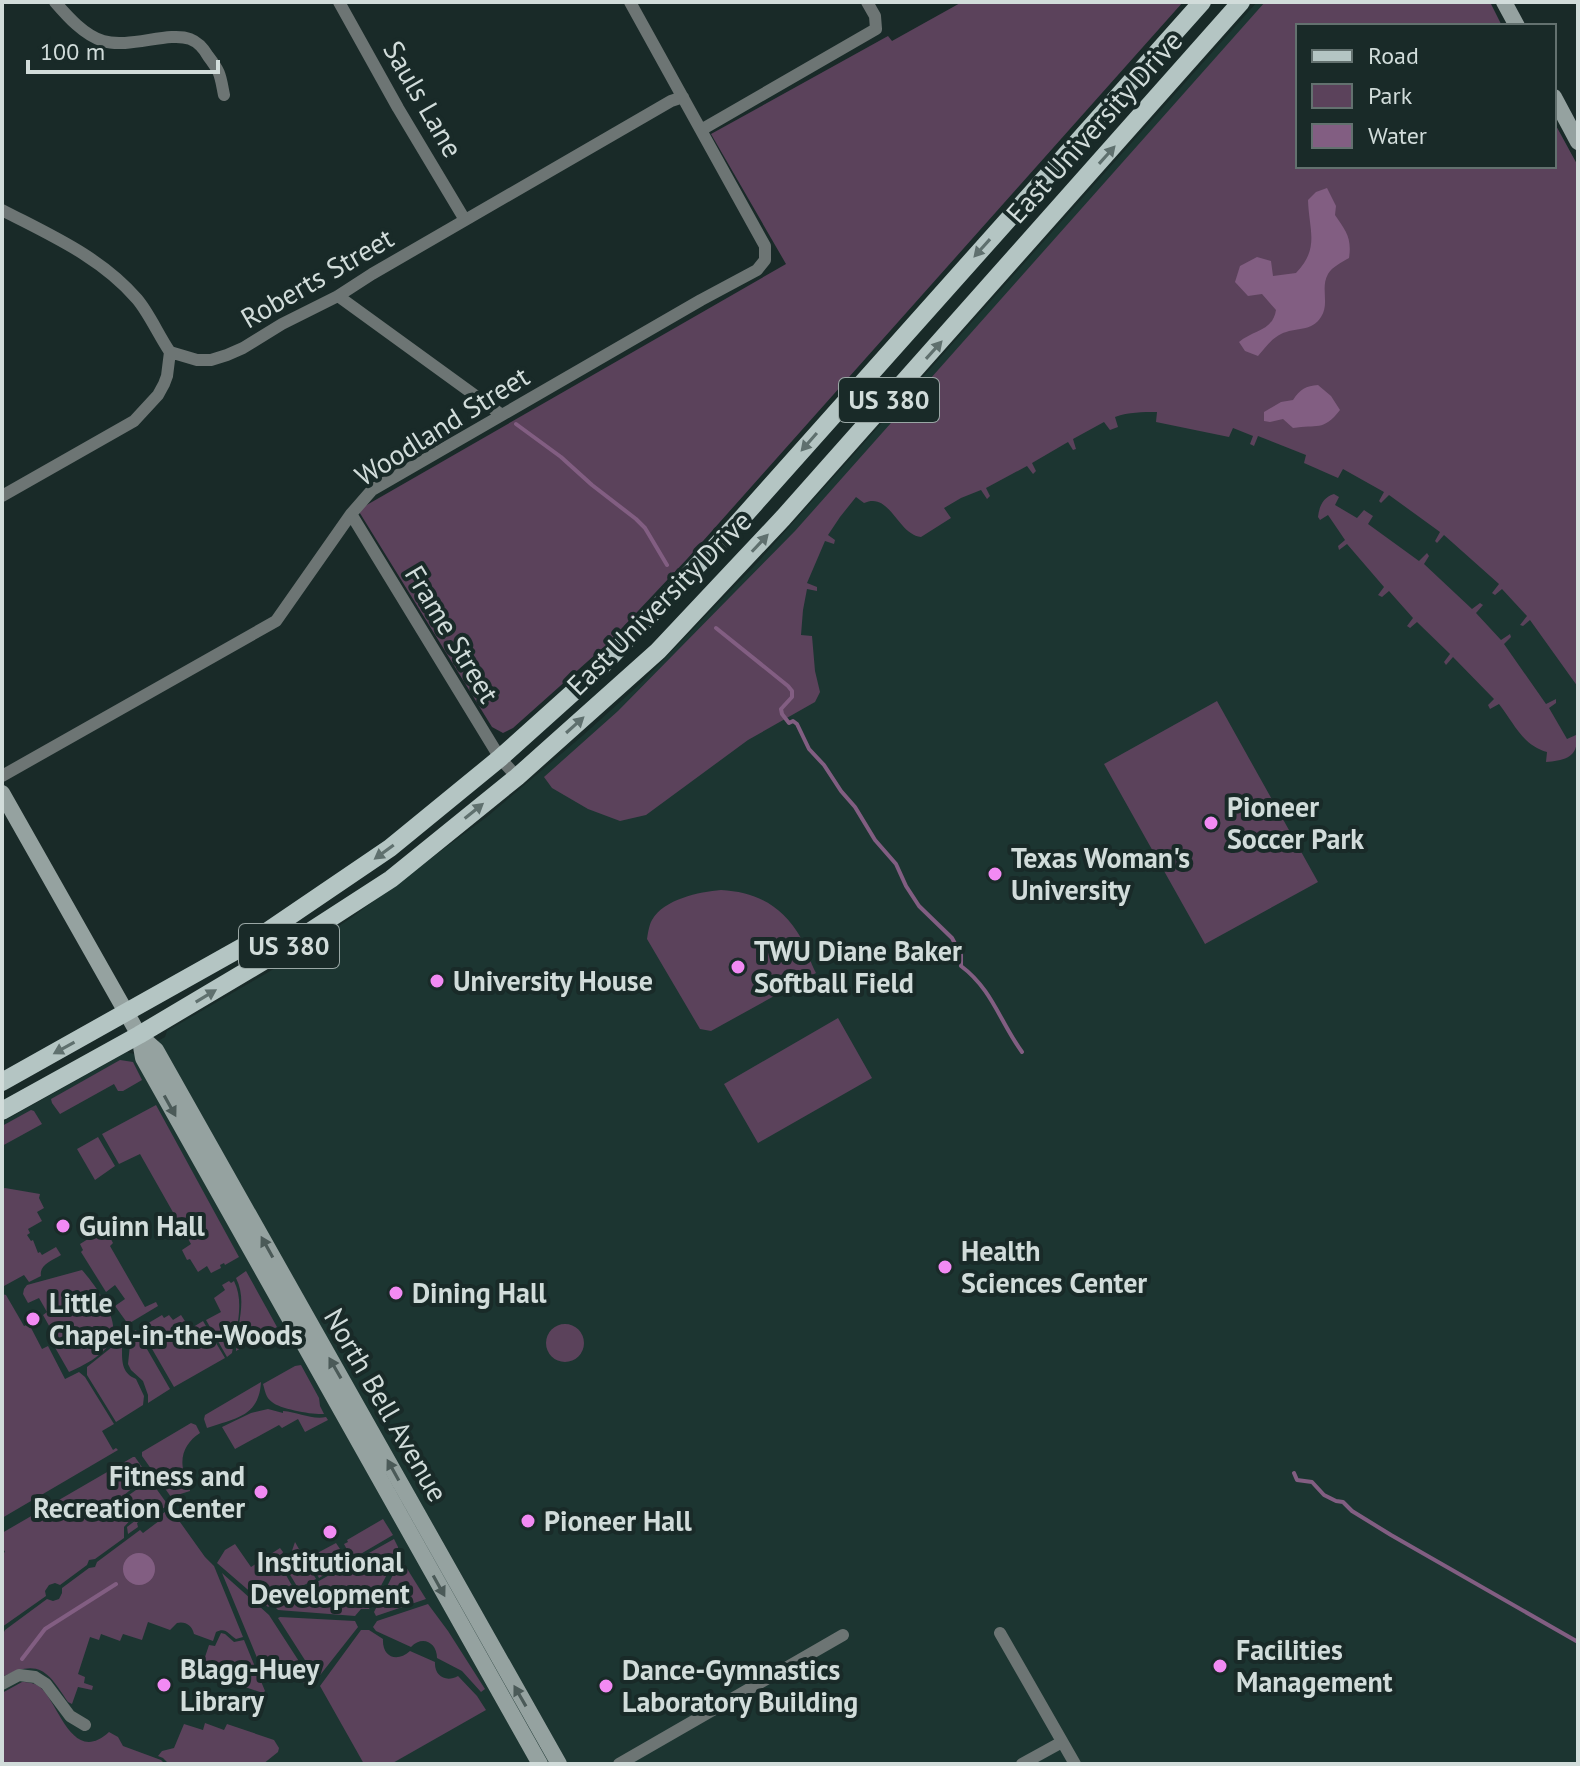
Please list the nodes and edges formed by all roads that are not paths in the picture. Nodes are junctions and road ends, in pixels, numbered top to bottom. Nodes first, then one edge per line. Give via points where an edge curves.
1 (55, 2) edge
2 (339, 2) edge
3 (630, 2) edge
4 (867, 2) edge
5 (1202, 2) edge
6 (1241, 2) edge
7 (1504, 2) edge
8 (1516, 24) edge
9 (224, 95) dead end
10 (683, 97) junction
11 (1556, 101) edge
12 (701, 130) junction
13 (1578, 142) edge
14 (2, 210) edge
15 (465, 220) junction
16 (338, 296) junction
17 (170, 352) junction
18 (502, 415) junction
19 (2, 496) edge
20 (351, 514) junction
21 (500, 758) junction
22 (2, 776) edge
23 (517, 777) junction
24 (2, 793) edge
25 (126, 1013) junction
26 (139, 1035) junction
27 (2, 1082) edge
28 (2, 1111) edge
29 (1000, 1633) dead end
30 (843, 1635) dead end
31 (2, 1684) edge
32 (85, 1725) dead end
33 (1062, 1742) junction
34 (540, 1764) edge
35 (559, 1764) edge
36 (619, 1764) edge
37 (1022, 1764) edge
38 (1075, 1764) edge

1 - 9 street via 90,36 107,42 191,39 220,71
2 - 15 street, Sauls Lane
3 - 10 street
4 - 12 street via 876,29
5 -> 21 main road, East University Drive / US 380 via 734,527 598,670
23 -> 6 main road, East University Drive / US 380 via 658,651 783,518
7 - 8 main road
10 - 12 street
10 - 15 street, Roberts Street
11 - 13 main road
12 - 18 street, Woodland Street via 765,246 765,260 757,270
14 - 17 street via 102,265 138,300
15 - 16 street, Roberts Street
16 - 17 street, Roberts Street via 227,355 197,360
16 - 18 street
17 - 19 street via 164,384 134,421
18 - 20 street, Woodland Street via 372,490
20 - 21 street, Frame Street
20 - 22 street, Woodland Street via 276,621
21 - 23 street, Frame Street
21 -> 25 main road, East University Drive / US 380 via 390,848 253,941
26 -> 23 main road, East University Drive / US 380 via 391,879
24 - 25 main road, North Bell Avenue
25 - 26 main road, North Bell Avenue
25 -> 27 main road, East University Drive / US 380
26 - 28 main road, East University Drive / US 380
26 -> 34 main road, North Bell Avenue via 143,1058
35 -> 26 main road, North Bell Avenue via 156,1050
29 - 33 street
30 - 36 street
31 - 32 street via 19,1675 35,1677
33 - 37 street
33 - 38 street

